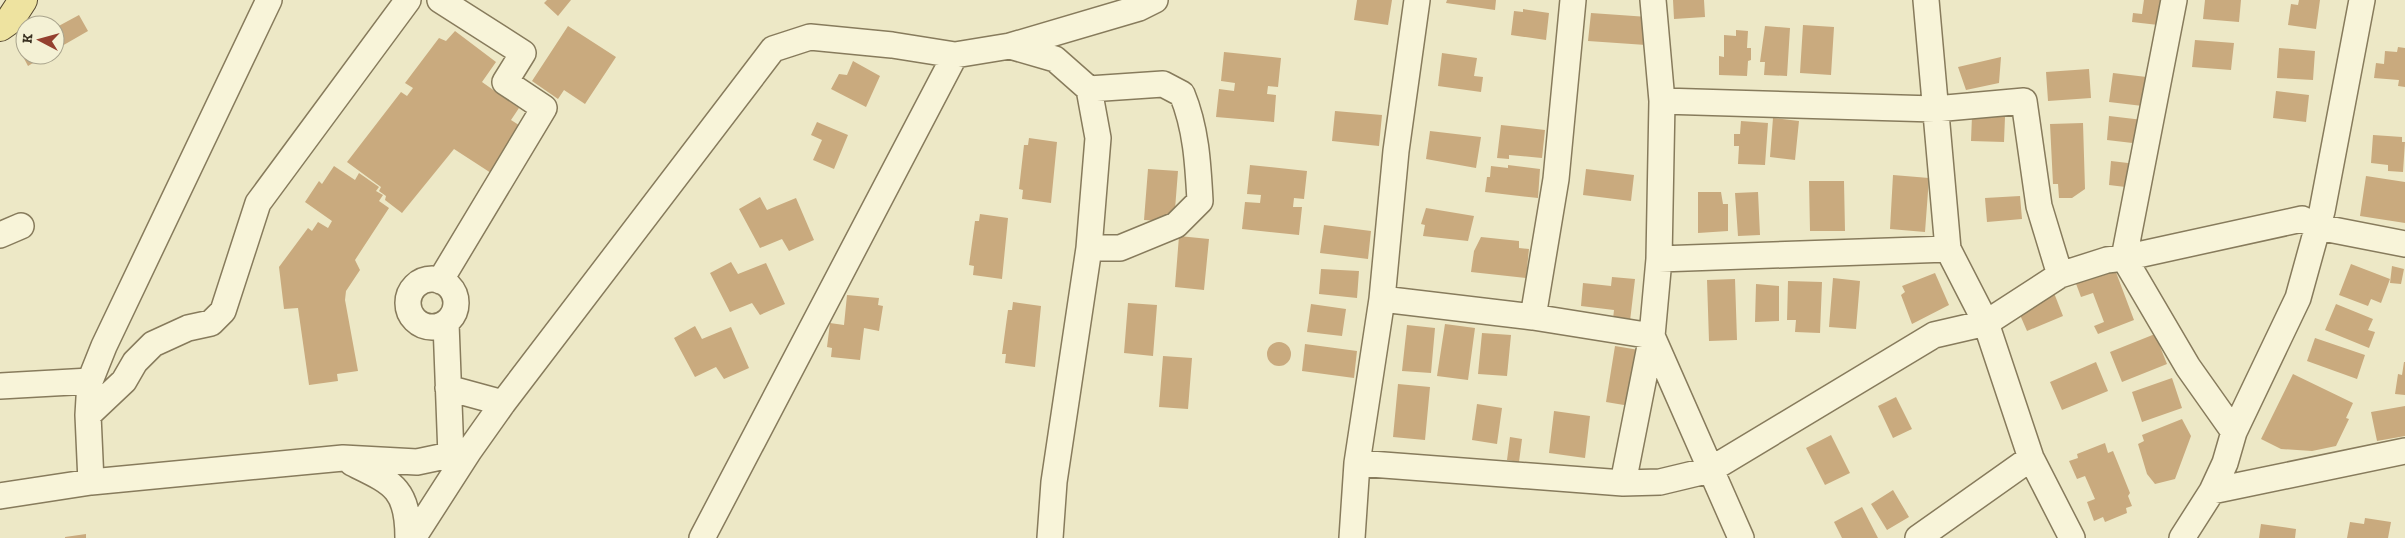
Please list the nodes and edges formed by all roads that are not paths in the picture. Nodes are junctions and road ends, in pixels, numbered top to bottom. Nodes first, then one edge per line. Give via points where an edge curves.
1 (23, 0) edge
2 (269, 0) edge
3 (408, 0) edge
4 (440, 0) edge
5 (1155, 0) edge
6 (1418, 0) edge
7 (1573, 0) edge
8 (1653, 0) edge
9 (1926, 0) edge
10 (2174, 0) edge
11 (2362, 0) edge
12 (0, 27) edge
13 (1010, 46) junction
14 (955, 55) junction
15 (1089, 89) junction
16 (1662, 101) junction
17 (1935, 109) junction
18 (2318, 228) junction
19 (2405, 244) edge
20 (1089, 248) junction
21 (1948, 248) junction
22 (2124, 258) junction
23 (1659, 259) junction
24 (2060, 275) junction
25 (440, 281) junction
26 (1382, 299) junction
27 (1533, 317) junction
28 (446, 323) junction
29 (1986, 324) junction
30 (1652, 336) junction
31 (90, 381) junction
32 (0, 386) edge
33 (448, 388) junction
34 (503, 403) junction
35 (88, 415) junction
36 (2234, 432) junction
37 (2405, 451) edge
38 (460, 454) junction
39 (343, 458) junction
40 (2031, 458) junction
41 (1357, 463) junction
42 (1710, 470) junction
43 (91, 482) junction
44 (1623, 483) junction
45 (2212, 491) junction
46 (0, 496) edge
47 (408, 538) edge
48 (413, 538) edge
49 (702, 538) edge
50 (1050, 538) edge
51 (1352, 538) edge
52 (1741, 538) edge
53 (1918, 538) edge
54 (2072, 538) edge
55 (2182, 538) edge

1 - 12 main road via 10,20
2 - 31 street
3 - 35 street via 258,203 223,311 211,323 188,328 154,344 135,362 124,381
4 - 25 street via 523,53 505,82 544,108
5 - 13 street via 1139,8
6 - 26 street via 1396,151
7 - 27 street via 1556,179
8 - 16 street
9 - 17 street
10 - 22 street
11 - 18 street
13 - 14 street
13 - 15 street via 1055,59
14 - 34 street via 892,45 810,38 773,48
14 - 49 street
15 - 20 street via 1098,138
15 - 20 street via 1163,84 1182,94 1190,116 1198,160 1200,200 1176,225 1120,248
16 - 17 street
16 - 23 street
17 - 21 street
17 - 24 street via 2024,100 2039,206
18 - 19 street
18 - 22 street via 2302,219
18 - 36 street via 2298,298
20 - 50 street via 1054,482
21 - 23 street
21 - 29 street
22 - 24 street
22 - 36 street via 2188,367
23 - 30 street
24 - 29 street
25 - 28 street via 448,285 456,300 452,317
25 - 28 street via 429,279 411,290 409,312 415,321 425,326 436,327
26 - 27 street
26 - 41 street
27 - 30 street
28 - 33 street
29 - 40 street
29 - 42 street via 1934,335
30 - 42 street
30 - 44 street
31 - 32 street
31 - 35 street
33 - 34 street
33 - 38 street
34 - 38 street
35 - 43 street
36 - 45 street
37 - 45 street
38 - 39 street via 418,462
38 - 48 street
39 - 43 street
39 - 47 street via 383,478 401,494 408,520
40 - 53 street
40 - 54 street
41 - 44 street
41 - 51 street
42 - 44 street via 1660,482
42 - 52 street
43 - 46 street
45 - 55 street

